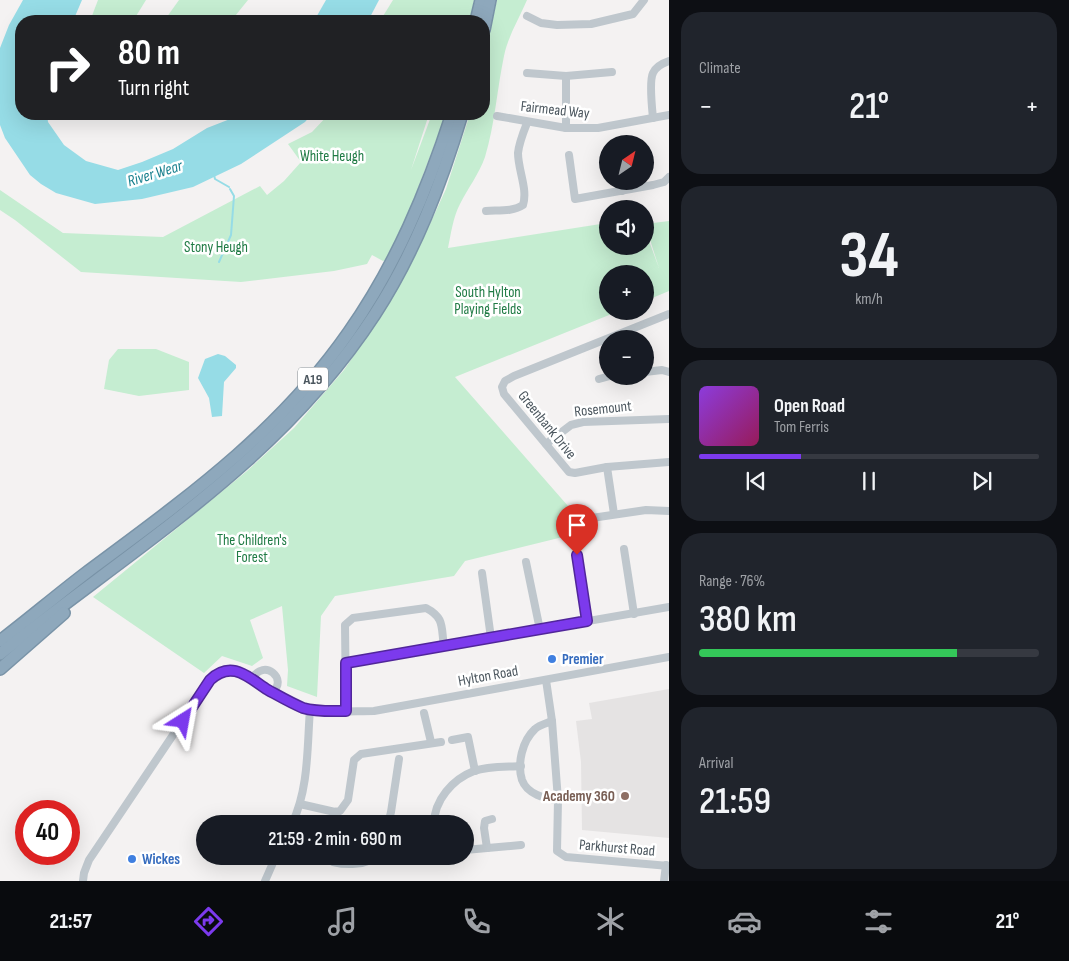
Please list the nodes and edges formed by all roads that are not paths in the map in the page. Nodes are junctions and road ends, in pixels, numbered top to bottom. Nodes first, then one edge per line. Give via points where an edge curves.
1 (481, 0) edge
2 (490, 0) edge
3 (644, 0) edge
4 (477, 15) edge
5 (487, 15) edge
6 (527, 16) dead end
7 (669, 61) edge
8 (612, 72) dead end
9 (527, 73) dead end
10 (566, 76) junction
11 (669, 115) edge
12 (497, 116) dead end
13 (652, 118) junction
14 (450, 120) edge
15 (460, 120) edge
16 (527, 123) junction
17 (566, 128) junction
18 (569, 155) dead end
19 (669, 177) edge
20 (622, 191) joint
21 (486, 211) dead end
22 (669, 314) edge
23 (654, 371) edge
24 (669, 372) edge
25 (669, 419) edge
26 (546, 444) junction
27 (669, 462) edge
28 (607, 467) junction
29 (669, 511) edge
30 (614, 514) junction
31 (578, 520) dead end
32 (624, 549) dead end
33 (577, 555) dead end
34 (126, 558) junction
35 (526, 562) dead end
36 (482, 573) dead end
37 (84, 574) junction
38 (669, 607) edge
39 (634, 614) junction
40 (587, 621) junction
41 (540, 630) junction
42 (0, 631) edge
43 (492, 638) junction
44 (0, 641) edge
45 (444, 647) junction
46 (0, 654) edge
47 (669, 657) edge
48 (346, 663) junction
49 (0, 669) edge
50 (252, 679) junction
51 (546, 680) junction
52 (272, 692) junction
53 (310, 709) junction
54 (346, 711) junction
55 (424, 713) dead end
56 (552, 721) junction
57 (452, 740) dead end
58 (431, 742) junction
59 (441, 742) dead end
60 (399, 759) dead end
61 (521, 766) junction
62 (475, 770) junction
63 (558, 800) junction
64 (300, 804) junction
65 (335, 812) junction
66 (296, 815) edge
67 (336, 815) edge
68 (390, 815) edge
69 (436, 815) edge
70 (492, 819) dead end
71 (521, 845) dead end
72 (487, 848) junction
73 (474, 849) edge
74 (272, 865) edge
75 (668, 866) edge
76 (83, 881) edge
77 (265, 881) edge
78 (664, 881) edge

1 - 4 highway
2 - 5 highway
3 - 6 street via 633,14 591,24 557,25 541,23
7 - 13 street via 662,63 653,73
8 - 10 street
9 - 10 street
10 - 17 street
11 - 13 street, Fairmead Way
12 - 16 street, Fairmead Way
13 - 17 street, Fairmead Way via 598,128
14 - 37 highway, A19 via 427,187 398,253 350,331 313,379 219,472
15 - 34 highway, A19 via 444,172 418,236 376,312 342,360 280,431 228,479
16 - 17 street, Fairmead Way
16 - 21 street via 518,154 523,205
18 - 20 street via 575,199
19 - 20 street via 653,186
22 - 26 street, Greenbank Drive via 505,381 502,387 504,394
23 - 24 street
25 - 26 street, Rosemount via 571,424
26 - 28 street, Greenbank Drive via 569,472
27 - 28 street, Greenbank Drive
28 - 30 street
29 - 30 street
30 - 31 street
32 - 39 street
33 - 40 street
34 - 46 highway, A19
34 - 49 highway
35 - 41 street
36 - 43 street
37 - 42 highway
37 - 44 highway, A19
38 - 39 street
39 - 40 street
40 - 41 street
41 - 43 street
43 - 45 street
45 - 48 street
45 - 48 street via 440,619 426,608 353,618 345,625
47 - 51 street, Hylton Road
48 - 54 street
50 - 52 street, Hylton Road
50 - 52 street via 261,670 273,672 278,684
50 - 76 street, Hylton Road via 237,670 224,671 210,680 89,860
51 - 54 street, Hylton Road via 374,710
51 - 56 street
52 - 53 street, Hylton Road
53 - 54 street, Hylton Road
53 - 64 street via 306,774
55 - 58 street
56 - 61 street via 536,727 528,736 522,749
56 - 63 street
57 - 62 street via 468,737
58 - 59 street
58 - 65 street via 361,754 354,760 348,800 340,811
60 - 68 street
61 - 62 street
61 - 63 street via 523,781 532,792 544,799
62 - 69 street via 448,789 440,800
63 - 75 street, Parkhurst Road via 557,851 566,857
64 - 65 street
64 - 66 street
65 - 67 street
70 - 72 street via 485,821
71 - 72 street
72 - 73 street
74 - 77 street
75 - 78 street

